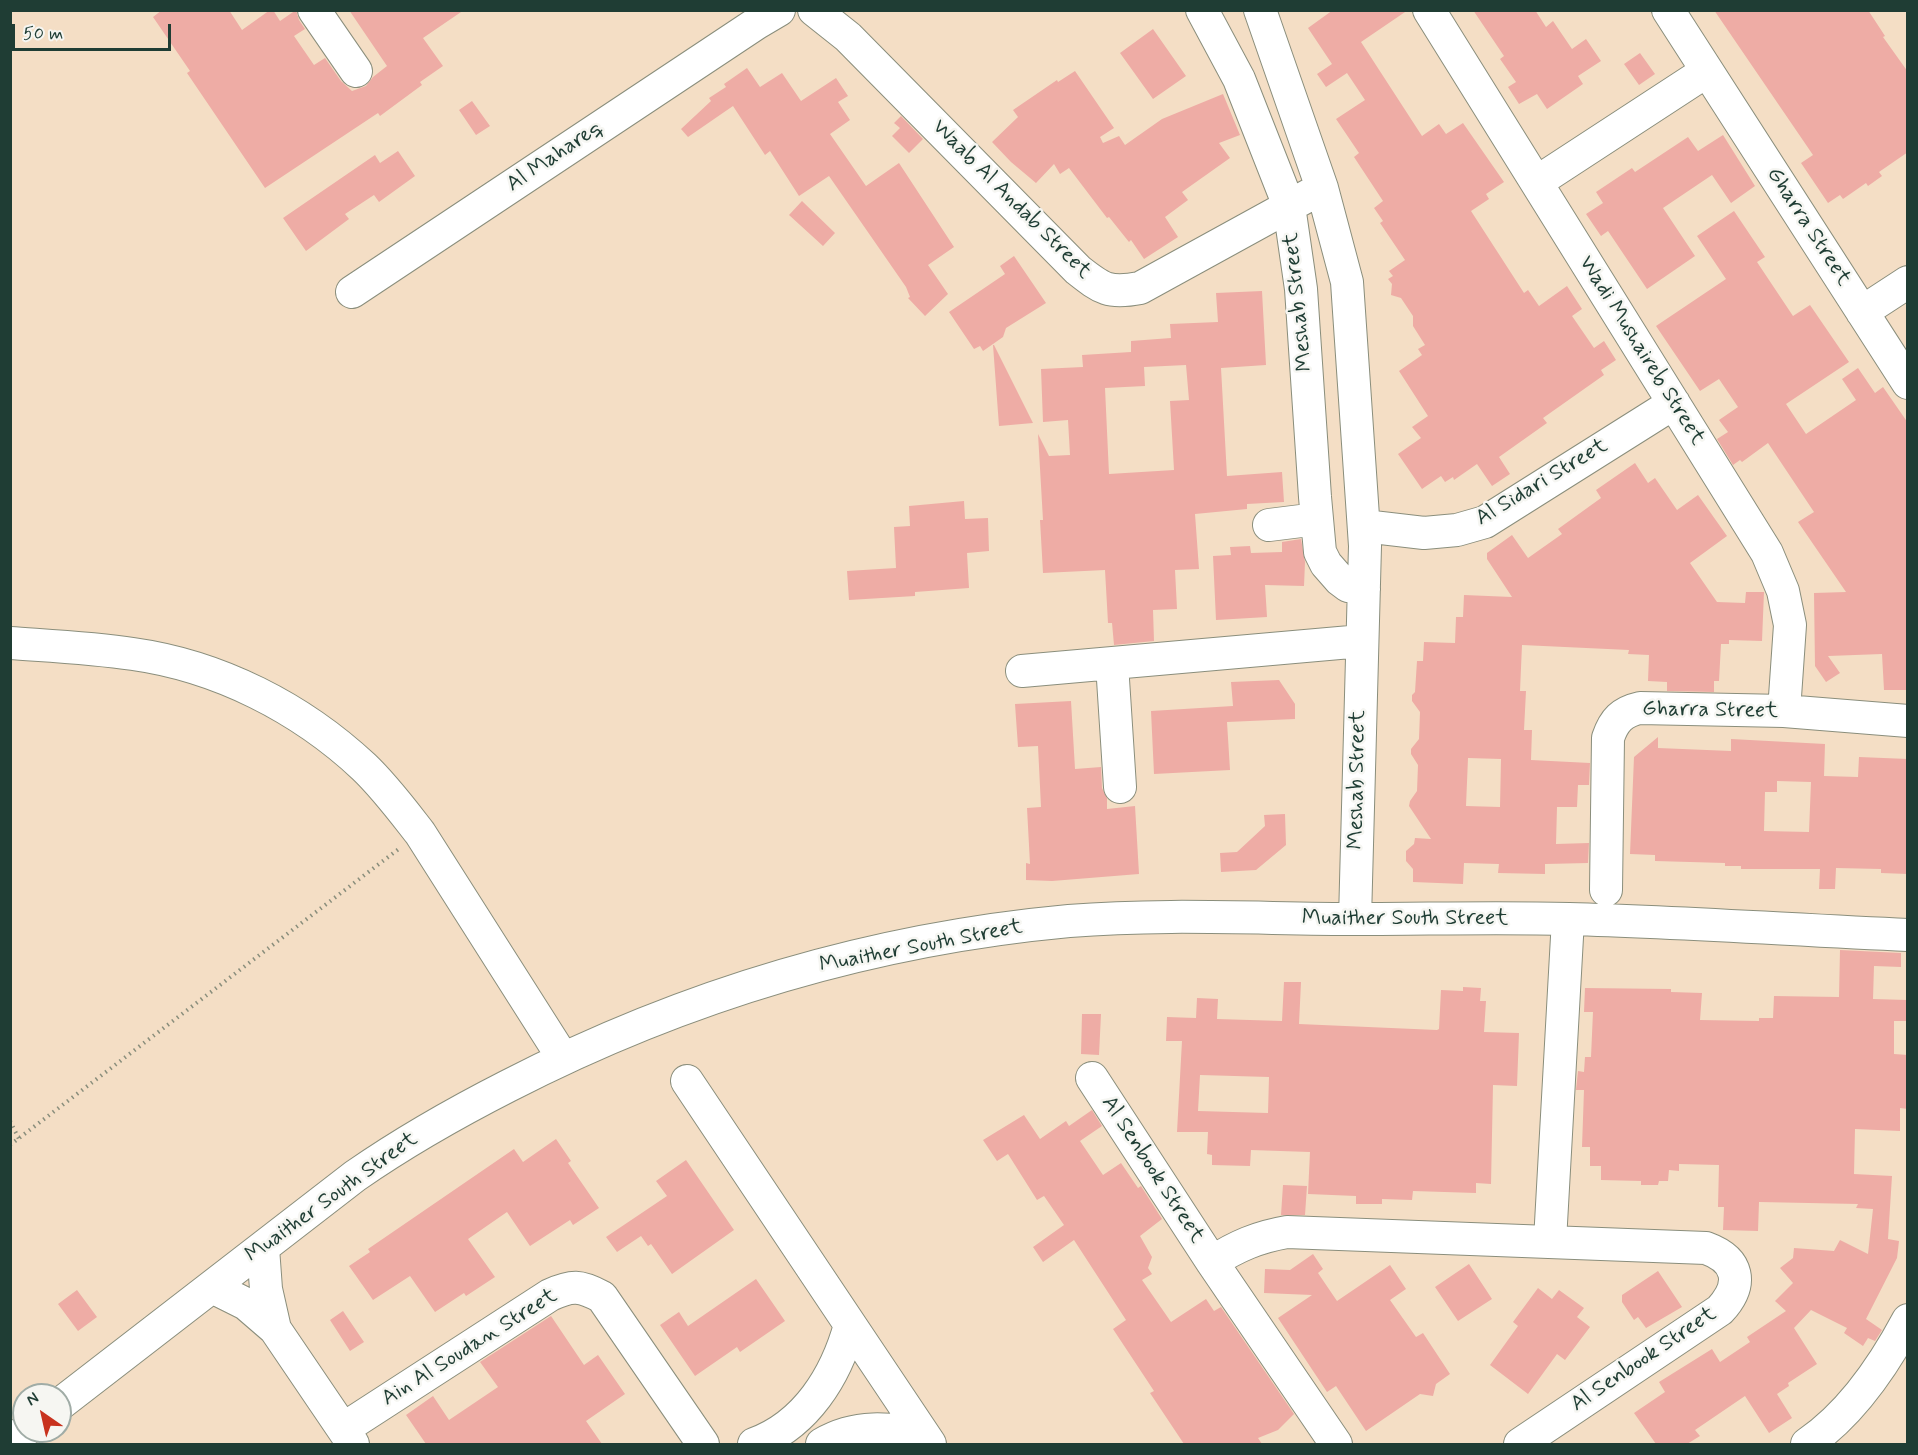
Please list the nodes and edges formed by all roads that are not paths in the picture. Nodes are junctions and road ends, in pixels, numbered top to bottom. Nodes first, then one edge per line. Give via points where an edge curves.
1 (314, 10) edge
2 (814, 10) edge
3 (1202, 10) edge
4 (1260, 10) edge
5 (1429, 10) edge
6 (1668, 10) edge
7 (768, 14) edge
8 (844, 24) edge
9 (357, 71) dead end
10 (1707, 71) junction
11 (1537, 182) junction
12 (1322, 188) junction
13 (1289, 206) junction
14 (1908, 282) edge
15 (352, 291) dead end
16 (1862, 312) junction
17 (1908, 384) edge
18 (1674, 403) junction
19 (1317, 519) junction
20 (1269, 525) dead end
21 (1364, 526) junction
22 (1364, 589) junction
23 (1362, 641) junction
24 (10, 643) edge
25 (1112, 664) junction
26 (1022, 671) dead end
27 (1784, 711) junction
28 (1908, 721) edge
29 (1120, 787) dead end
30 (1606, 890) dead end
31 (1355, 919) junction
32 (1569, 919) junction
33 (1908, 935) edge
34 (563, 1058) junction
35 (1092, 1078) dead end
36 (687, 1081) dead end
37 (1550, 1241) junction
38 (262, 1248) junction
39 (1212, 1262) junction
40 (212, 1287) junction
41 (1908, 1320) edge
42 (850, 1325) junction
43 (275, 1329) junction
44 (72, 1395) edge
45 (799, 1433) edge
46 (348, 1437) edge
47 (928, 1441) edge
48 (703, 1444) edge
49 (754, 1444) edge
50 (822, 1444) edge
51 (1336, 1444) edge
52 (1520, 1444) edge
53 (1807, 1444) edge

1 - 9 street
2 - 8 street, Waab Al Andab Street
3 - 13 street, Meshab Street via 1239,79
4 - 12 street, Meshab Street
5 - 11 street, Wadi Mushaireb Street
6 - 10 street, Gharra Street
7 - 15 street, Al Mahareq
8 - 13 street, Waab Al Andab Street via 1078,270 1097,285 1120,292 1140,288
10 - 11 street
10 - 16 street, Gharra Street
11 - 18 street, Wadi Mushaireb Street
12 - 13 street, Waab Al Andab Street
12 - 21 street, Meshab Street via 1347,282
13 - 19 street, Meshab Street via 1301,289
14 - 16 street
16 - 17 street, Gharra Street
18 - 21 street, Al Sidari Street via 1485,522 1424,533
18 - 27 street, Wadi Mushaireb Street via 1767,554 1783,591 1790,624
19 - 20 street
19 - 22 street, Meshab Street via 1320,552 1326,564 1348,586
21 - 22 street, Meshab Street
22 - 23 street, Meshab Street
23 - 25 street
23 - 31 street, Meshab Street
24 - 34 street via 135,654 188,666 258,693 331,739 394,799 420,833
25 - 26 street
25 - 29 street
27 - 28 street, Gharra Street
27 - 30 street, Gharra Street via 1641,708 1618,717 1608,738
31 - 32 street, Muaither South Street
31 - 34 street, Muaither South Street via 1176,916 1070,921 965,934 862,954 760,981 660,1016
32 - 33 street, Muaither South Street
32 - 37 street
34 - 38 street, Muaither South Street via 398,1146
35 - 39 street, Al Senbook Street
36 - 42 street
37 - 39 street, Al Senbook Street via 1287,1232 1253,1239
37 - 52 street, Al Senbook Street via 1706,1248 1721,1253 1732,1266 1736,1282 1731,1298 1720,1310
38 - 40 street, Muaither South Street
38 - 43 street
39 - 51 street, Al Senbook Street
40 - 43 street via 246,1304
40 - 44 street, Muaither South Street
41 - 53 street via 1860,1395
42 - 45 street via 838,1362 812,1402
42 - 47 street
43 - 46 street
45 - 49 street via 777,1433
46 - 48 street, Ain Al Soudan Street via 567,1287 586,1288 602,1297
47 - 50 street via 876,1429 842,1435

